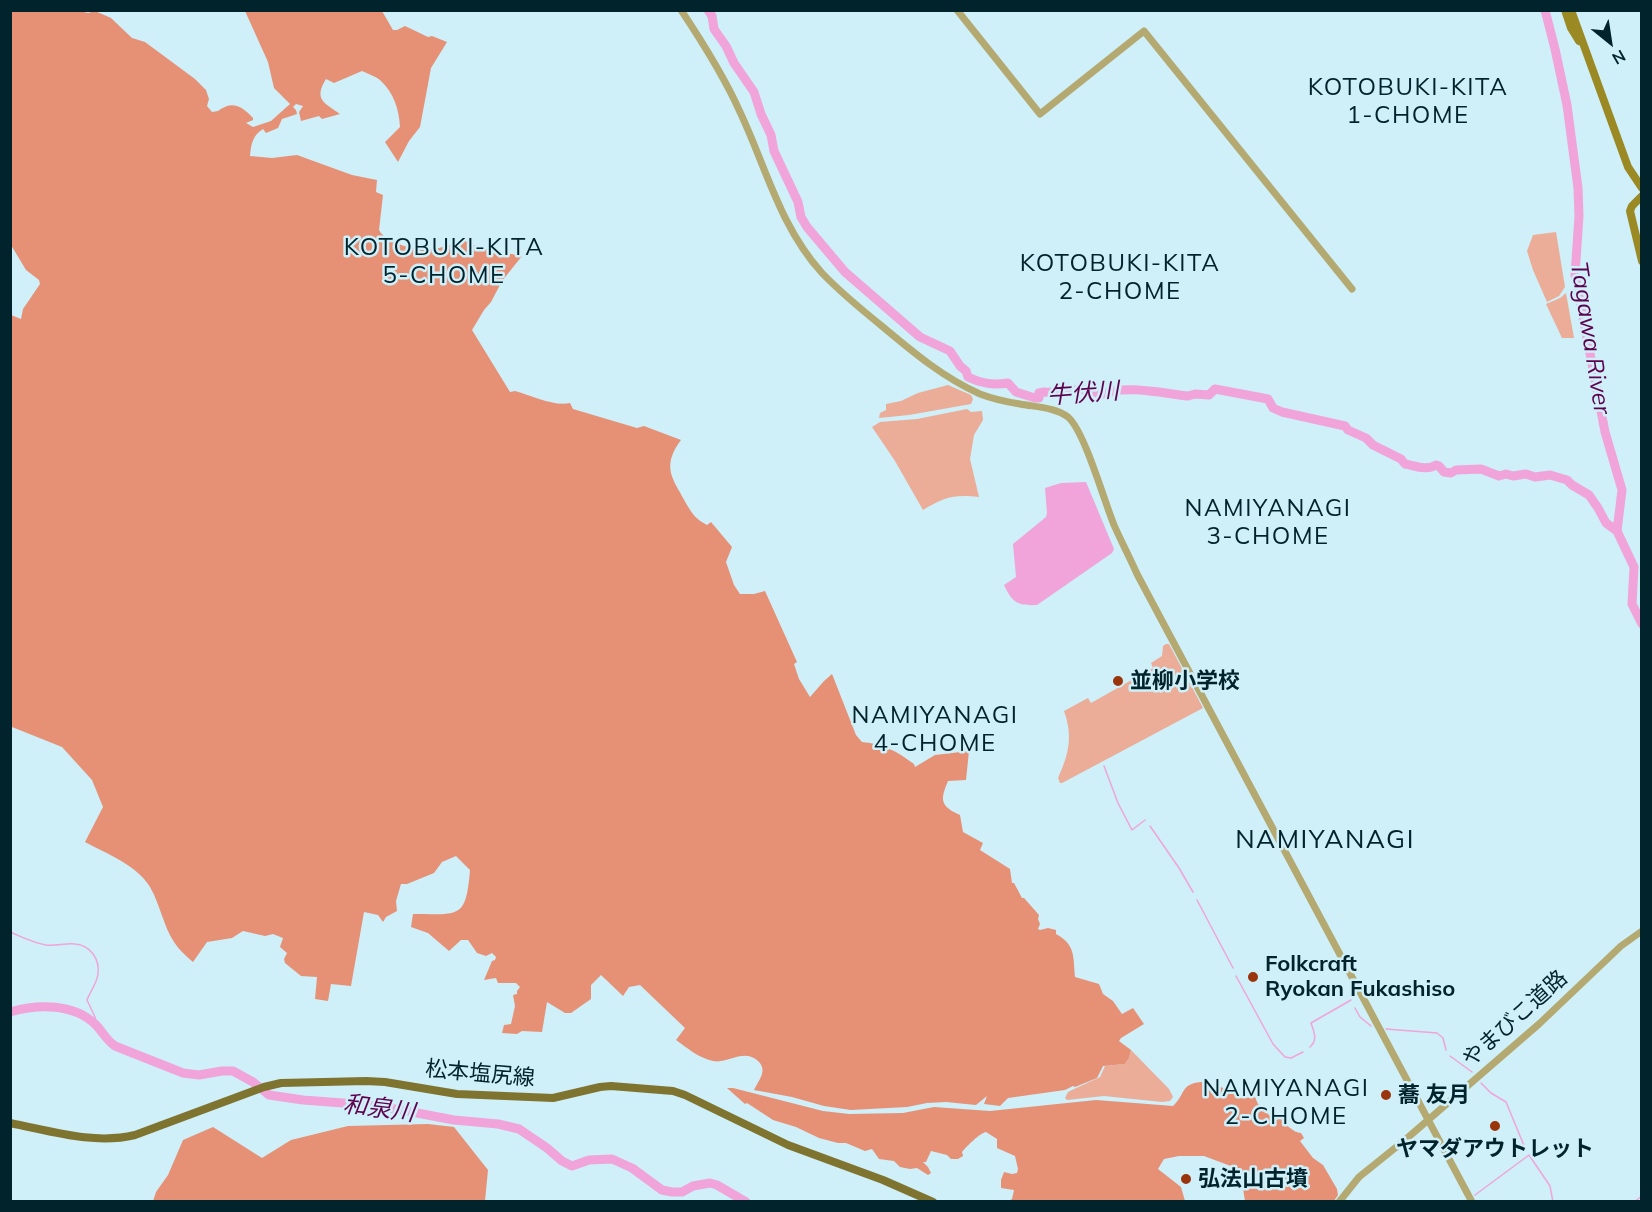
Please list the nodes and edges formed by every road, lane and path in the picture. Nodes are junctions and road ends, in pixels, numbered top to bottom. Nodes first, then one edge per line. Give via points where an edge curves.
1 (681, 10) edge
2 (957, 10) edge
3 (1565, 10) edge
4 (1571, 10) edge
5 (1585, 50) junction
6 (1641, 189) edge
7 (1641, 196) edge
8 (1641, 261) edge
9 (1352, 289) dead end
10 (1641, 931) edge
11 (1428, 1120) junction
12 (10, 1124) edge
13 (933, 1202) edge
14 (1340, 1202) edge
15 (1472, 1202) edge

1 - 11 street via 741,113 789,227 823,273 930,366 980,394 1056,411 1075,425 1137,574
2 - 9 street via 1040,114 1144,31
3 - 5 main road
4 - 5 main road
5 - 6 main road via 1628,167
7 - 8 main road via 1630,211
10 - 11 street, やまびこ道路
11 - 14 street, やまびこ道路 via 1359,1177
11 - 15 street
12 - 13 main road, 松本塩尻線 via 105,1139 124,1138 281,1083 385,1082 457,1094 554,1098 610,1086 673,1091 788,1145

